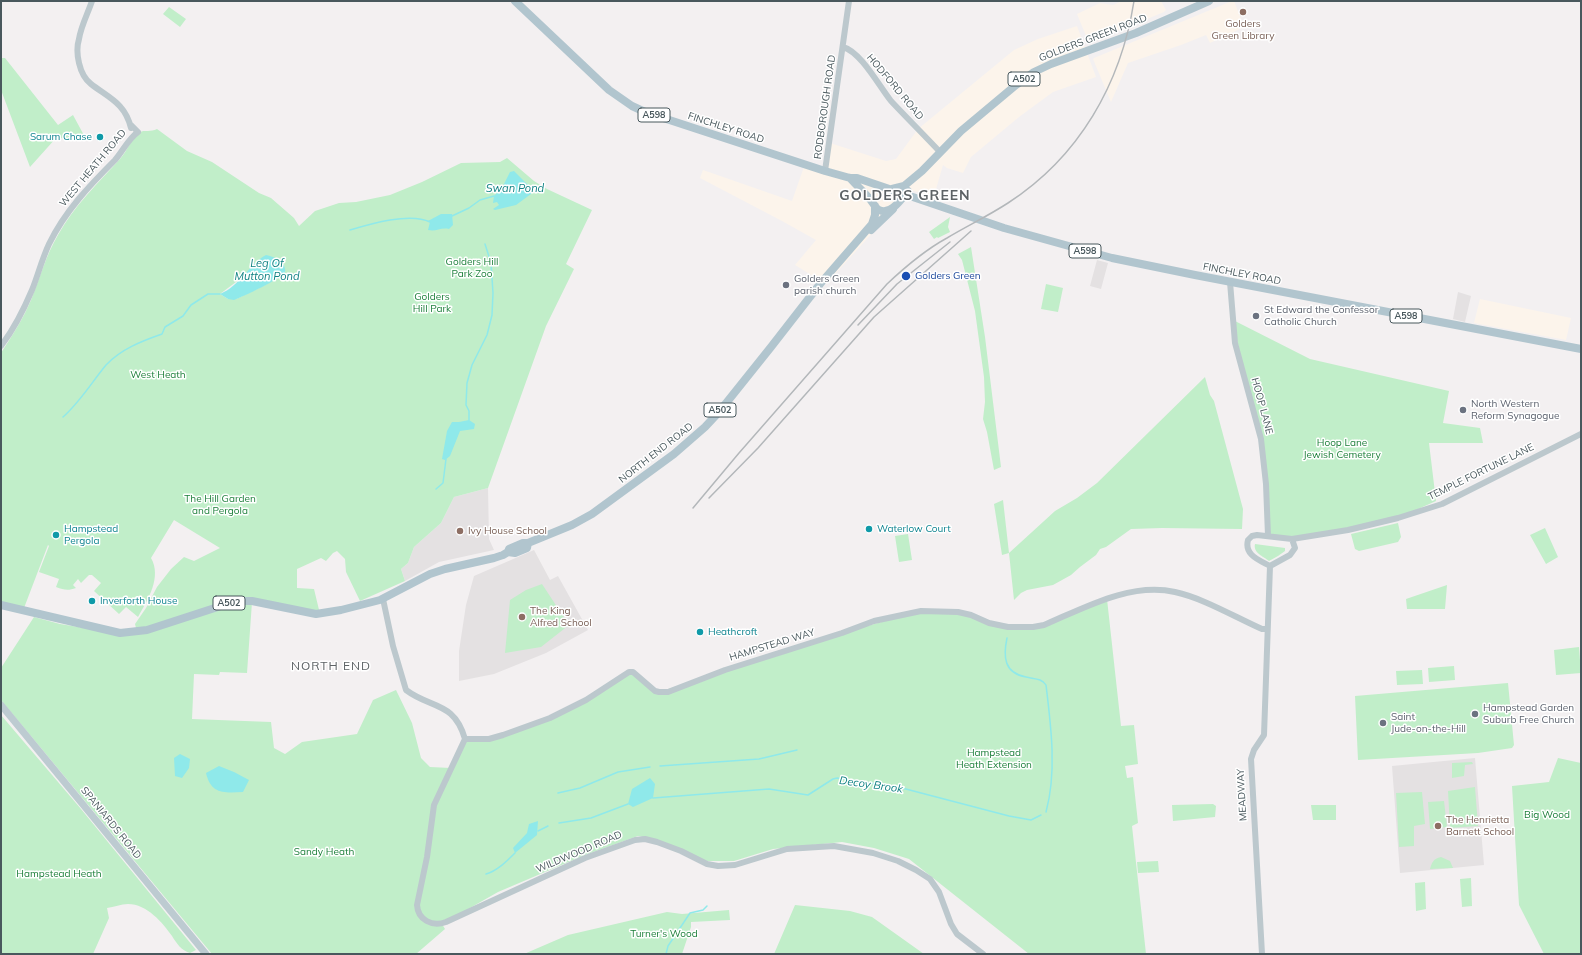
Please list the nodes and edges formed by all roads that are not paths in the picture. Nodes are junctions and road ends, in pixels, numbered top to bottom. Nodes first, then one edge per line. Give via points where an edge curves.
1 (92, 1) edge
2 (515, 1) edge
3 (849, 1) edge
4 (1209, 1) edge
5 (843, 47) junction
6 (940, 152) junction
7 (826, 171) junction
8 (922, 171) junction
9 (850, 178) junction
10 (879, 186) junction
11 (889, 189) junction
12 (906, 194) junction
13 (870, 198) junction
14 (875, 206) junction
15 (895, 206) junction
16 (846, 254) junction
17 (1230, 282) junction
18 (1, 346) edge
19 (1581, 349) edge
20 (1581, 434) edge
21 (1268, 536) junction
22 (1292, 539) junction
23 (1270, 566) junction
24 (381, 600) junction
25 (1, 605) edge
26 (1267, 629) junction
27 (1, 705) edge
28 (465, 739) junction
29 (206, 954) edge
30 (983, 954) edge
31 (1262, 954) edge

1 - 18 street, WEST HEATH ROAD via 78,40 80,66 90,84 120,106 136,134 70,209 47,249 23,309
2 - 7 main road, FINCHLEY ROAD / A598 via 609,90 632,106
3 - 5 street
4 - 6 main road, GOLDERS GREEN ROAD / A502 via 1136,33 1034,72 965,127
5 - 6 street, HODFORD ROAD via 851,49 890,99
5 - 7 street, RODBOROUGH ROAD
6 - 8 main road, GOLDERS GREEN ROAD / A502
7 - 9 main road, FINCHLEY ROAD / A598
8 - 11 main road, GOLDERS GREEN ROAD / A502 via 904,186
8 - 12 main road, GOLDERS GREEN ROAD / A502
9 - 10 main road, FINCHLEY ROAD / A598
9 - 13 main road, FINCHLEY ROAD / A598
10 - 11 main road, FINCHLEY ROAD / A598
10 - 13 main road via 872,189
11 - 12 main road, FINCHLEY ROAD / A598
11 - 15 main road
12 - 15 main road, A502
12 - 17 main road, FINCHLEY ROAD / A598 via 1004,228 1086,252
13 - 14 main road, FINCHLEY ROAD / A598
14 - 15 main road via 883,211
14 - 16 main road, NORTH END ROAD / A502 via 872,224
15 - 16 main road, NORTH END ROAD / A502
16 - 24 main road, NORTH END ROAD / A502 via 705,427 674,454 592,514 572,525 523,543 494,558 430,574
17 - 19 main road, FINCHLEY ROAD / A598
17 - 21 street, HOOP LANE via 1235,342 1261,439
20 - 22 street, TEMPLE FORTUNE LANE via 1442,504 1348,530
21 - 22 street, TEMPLE FORTUNE LANE
21 - 23 street, TEMPLE FORTUNE LANE via 1252,536 1247,546 1249,553
22 - 23 street via 1295,548 1290,555
23 - 26 street, MEADWAY
24 - 25 main road, A502 via 316,614 240,601 154,628 125,631 91,626
24 - 28 street via 406,690 446,709 457,722
26 - 28 street, HAMPSTEAD WAY via 1262,629 1196,598 1157,589 1107,599 1033,628 998,626 958,612 921,611 874,620 668,692 655,691 630,672 586,700 550,718 489,739
26 - 31 street, MEADWAY via 1264,735 1251,758
27 - 29 main road, SPANIARDS ROAD
28 - 30 street, WILDWOOD ROAD via 434,805 417,905 421,916 432,924 439,925 585,858 635,840 657,842 707,864 718,866 735,865 787,849 834,846 873,853 898,861 930,879 939,892 957,934

